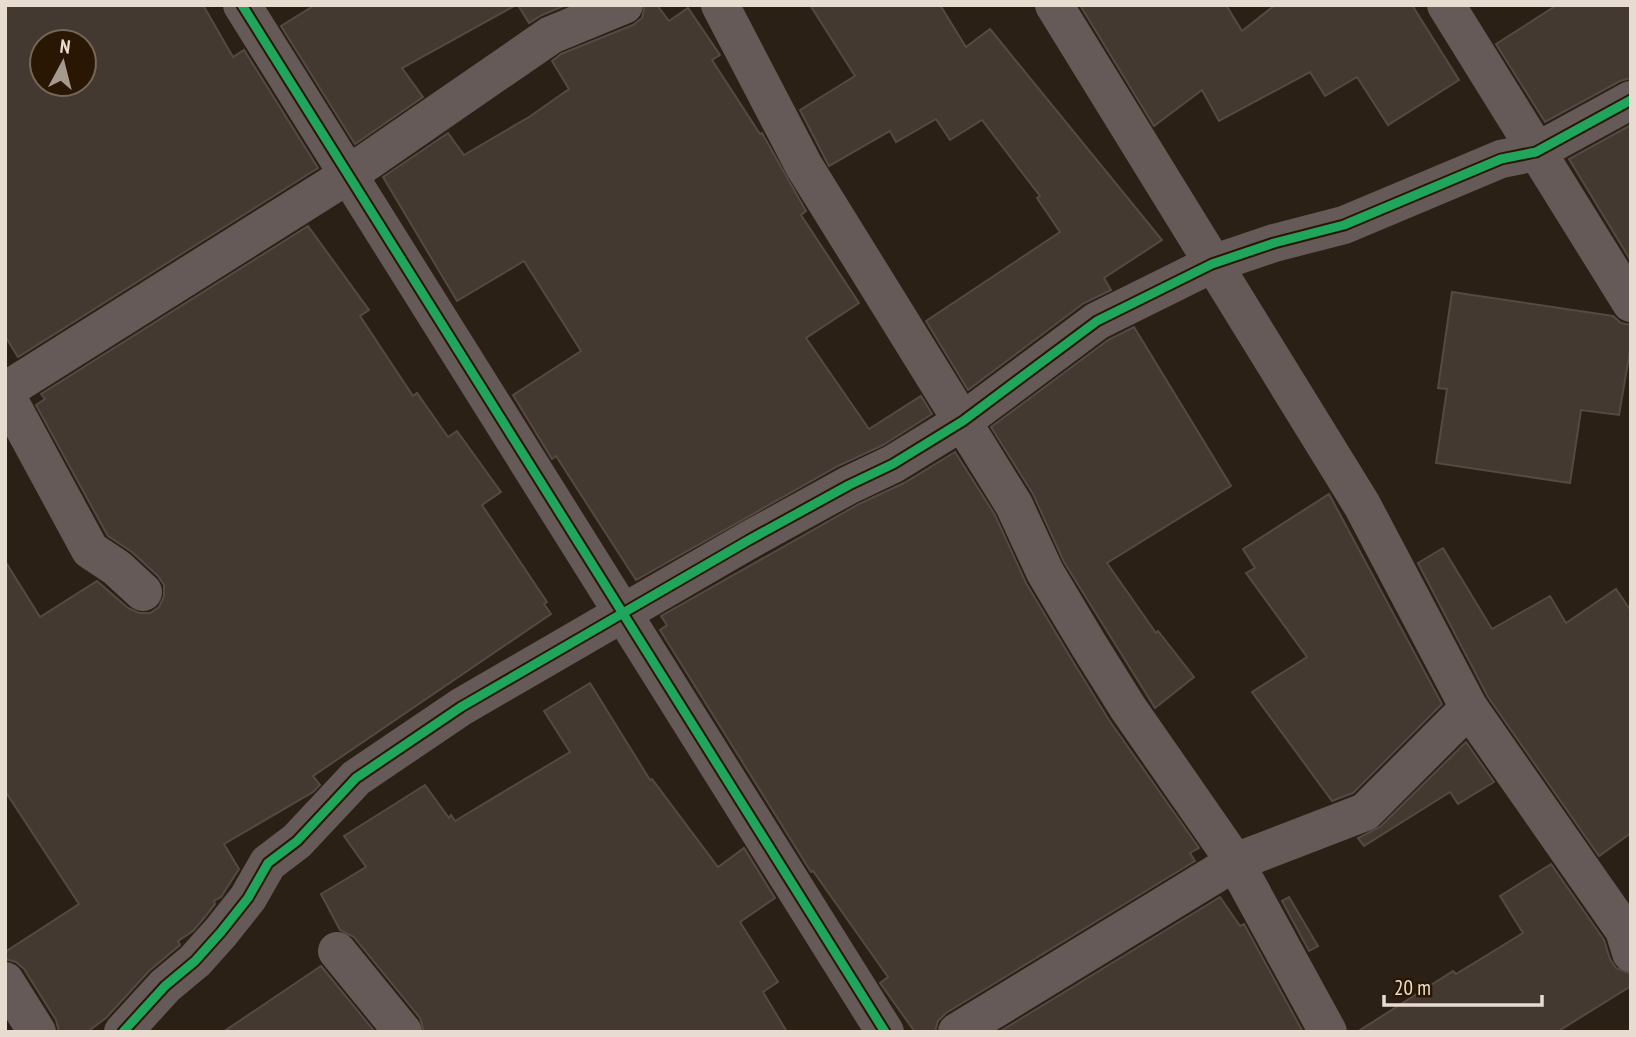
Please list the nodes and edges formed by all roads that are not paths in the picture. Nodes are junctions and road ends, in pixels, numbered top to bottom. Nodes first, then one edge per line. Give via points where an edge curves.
1 (242, 5) edge
2 (624, 5) edge
3 (720, 5) edge
4 (1054, 5) edge
5 (1446, 5) edge
6 (1631, 100) edge
7 (1536, 152) junction
8 (348, 175) junction
9 (1212, 264) junction
10 (1631, 303) edge
11 (5, 392) edge
12 (963, 421) junction
13 (143, 592) dead end
14 (622, 612) junction
15 (1469, 708) junction
16 (1235, 862) junction
17 (337, 951) dead end
18 (1631, 953) edge
19 (5, 981) edge
20 (37, 1032) edge
21 (123, 1032) edge
22 (403, 1032) edge
23 (885, 1032) edge
24 (957, 1032) edge
25 (1328, 1032) edge

1 - 8 street
2 - 8 street via 551,35
3 - 12 street via 804,166
4 - 9 street
5 - 7 street
6 - 7 street
7 - 9 street via 1501,159 1344,225
7 - 10 street
8 - 11 street
8 - 14 street
9 - 12 street via 1097,321
9 - 15 street via 1362,505
11 - 13 street via 90,550
12 - 14 street
12 - 16 street via 1088,644
14 - 21 street via 461,707 356,778 297,841 268,863 221,933
14 - 23 street
15 - 16 street via 1365,812
15 - 18 street via 1624,930
16 - 24 street
16 - 25 street
17 - 22 street
19 - 20 street

